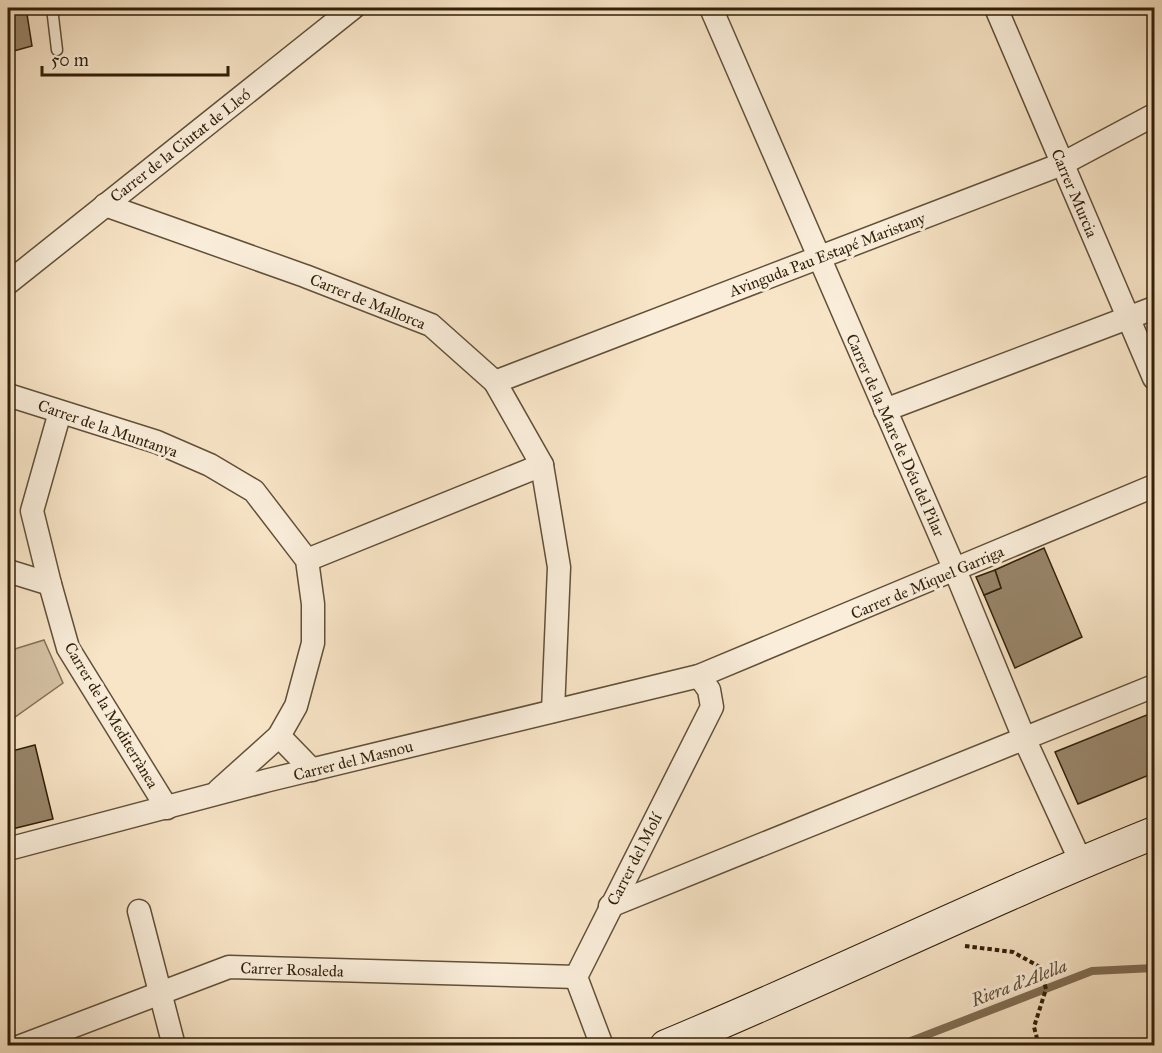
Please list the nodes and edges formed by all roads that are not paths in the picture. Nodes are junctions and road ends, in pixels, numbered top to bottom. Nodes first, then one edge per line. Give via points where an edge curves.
1 (52, 8) edge
2 (353, 8) edge
3 (711, 8) edge
4 (996, 8) edge
5 (57, 50) dead end
6 (1155, 115) edge
7 (1062, 164) junction
8 (105, 205) junction
9 (817, 257) junction
10 (8, 284) edge
11 (1155, 308) edge
12 (1129, 319) junction
13 (1155, 378) edge
14 (495, 382) junction
15 (8, 395) edge
16 (885, 410) junction
17 (60, 412) junction
18 (542, 465) junction
19 (1155, 486) edge
20 (307, 560) junction
21 (955, 570) junction
22 (8, 571) edge
23 (50, 584) junction
24 (699, 676) junction
25 (1155, 686) edge
26 (553, 711) junction
27 (279, 736) junction
28 (1024, 738) junction
29 (312, 770) junction
30 (213, 796) junction
31 (167, 808) junction
32 (1155, 833) edge
33 (8, 849) edge
34 (1081, 862) junction
35 (610, 906) junction
36 (139, 911) dead end
37 (576, 977) junction
38 (160, 994) junction
39 (21, 1046) edge
40 (174, 1046) edge
41 (602, 1046) edge
42 (666, 1046) edge

1 - 5 lane
2 - 8 street, Carrer de la Ciutat de Lleó
3 - 9 street, Carrer de la Mare de Déu del Pilar
4 - 7 street, Carrer Murcia
6 - 7 street, Avinguda Pau Estapé Maristany
7 - 9 street, Avinguda Pau Estapé Maristany
7 - 12 street, Carrer Murcia
8 - 10 street, Carrer de la Ciutat de Lleó
8 - 14 street, Carrer de Mallorca via 431,325
9 - 14 street, Avinguda Pau Estapé Maristany
9 - 16 street, Carrer de la Mare de Déu del Pilar
11 - 12 street
12 - 13 street, Carrer Murcia
12 - 16 street
14 - 18 street, Carrer de Mallorca
15 - 17 street, Carrer de la Muntanya
16 - 21 street, Carrer de la Mare de Déu del Pilar
17 - 20 street, Carrer de la Muntanya via 157,442 210,465 254,491
17 - 23 street, Carrer de la Mediterrànea via 32,511
18 - 20 street
18 - 26 street, Carrer de Mallorca via 559,567
19 - 21 street, Carrer de Miquel Garriga
20 - 27 street, Carrer de la Muntanya via 313,643 296,706
21 - 24 street, Carrer de Miquel Garriga
21 - 28 street, Carrer de la Mare de Déu del Pilar
22 - 23 street
23 - 31 street, Carrer de la Mediterrànea via 68,648
24 - 26 street, Carrer del Masnou
24 - 35 street, Carrer del Molí via 709,690 712,707
25 - 28 street
26 - 29 street, Carrer del Masnou
27 - 29 street
27 - 30 street, Carrer de la Muntanya
28 - 34 street, Carrer de la Mare de Déu del Pilar
28 - 35 street
29 - 30 street, Carrer del Masnou
30 - 31 street, Carrer del Masnou
31 - 33 street, Carrer del Masnou
32 - 34 street
34 - 42 street
35 - 37 street, Carrer del Molí
36 - 38 street
37 - 38 street, Carrer Rosaleda via 229,967
37 - 41 street
38 - 39 street, Carrer Rosaleda
38 - 40 street

